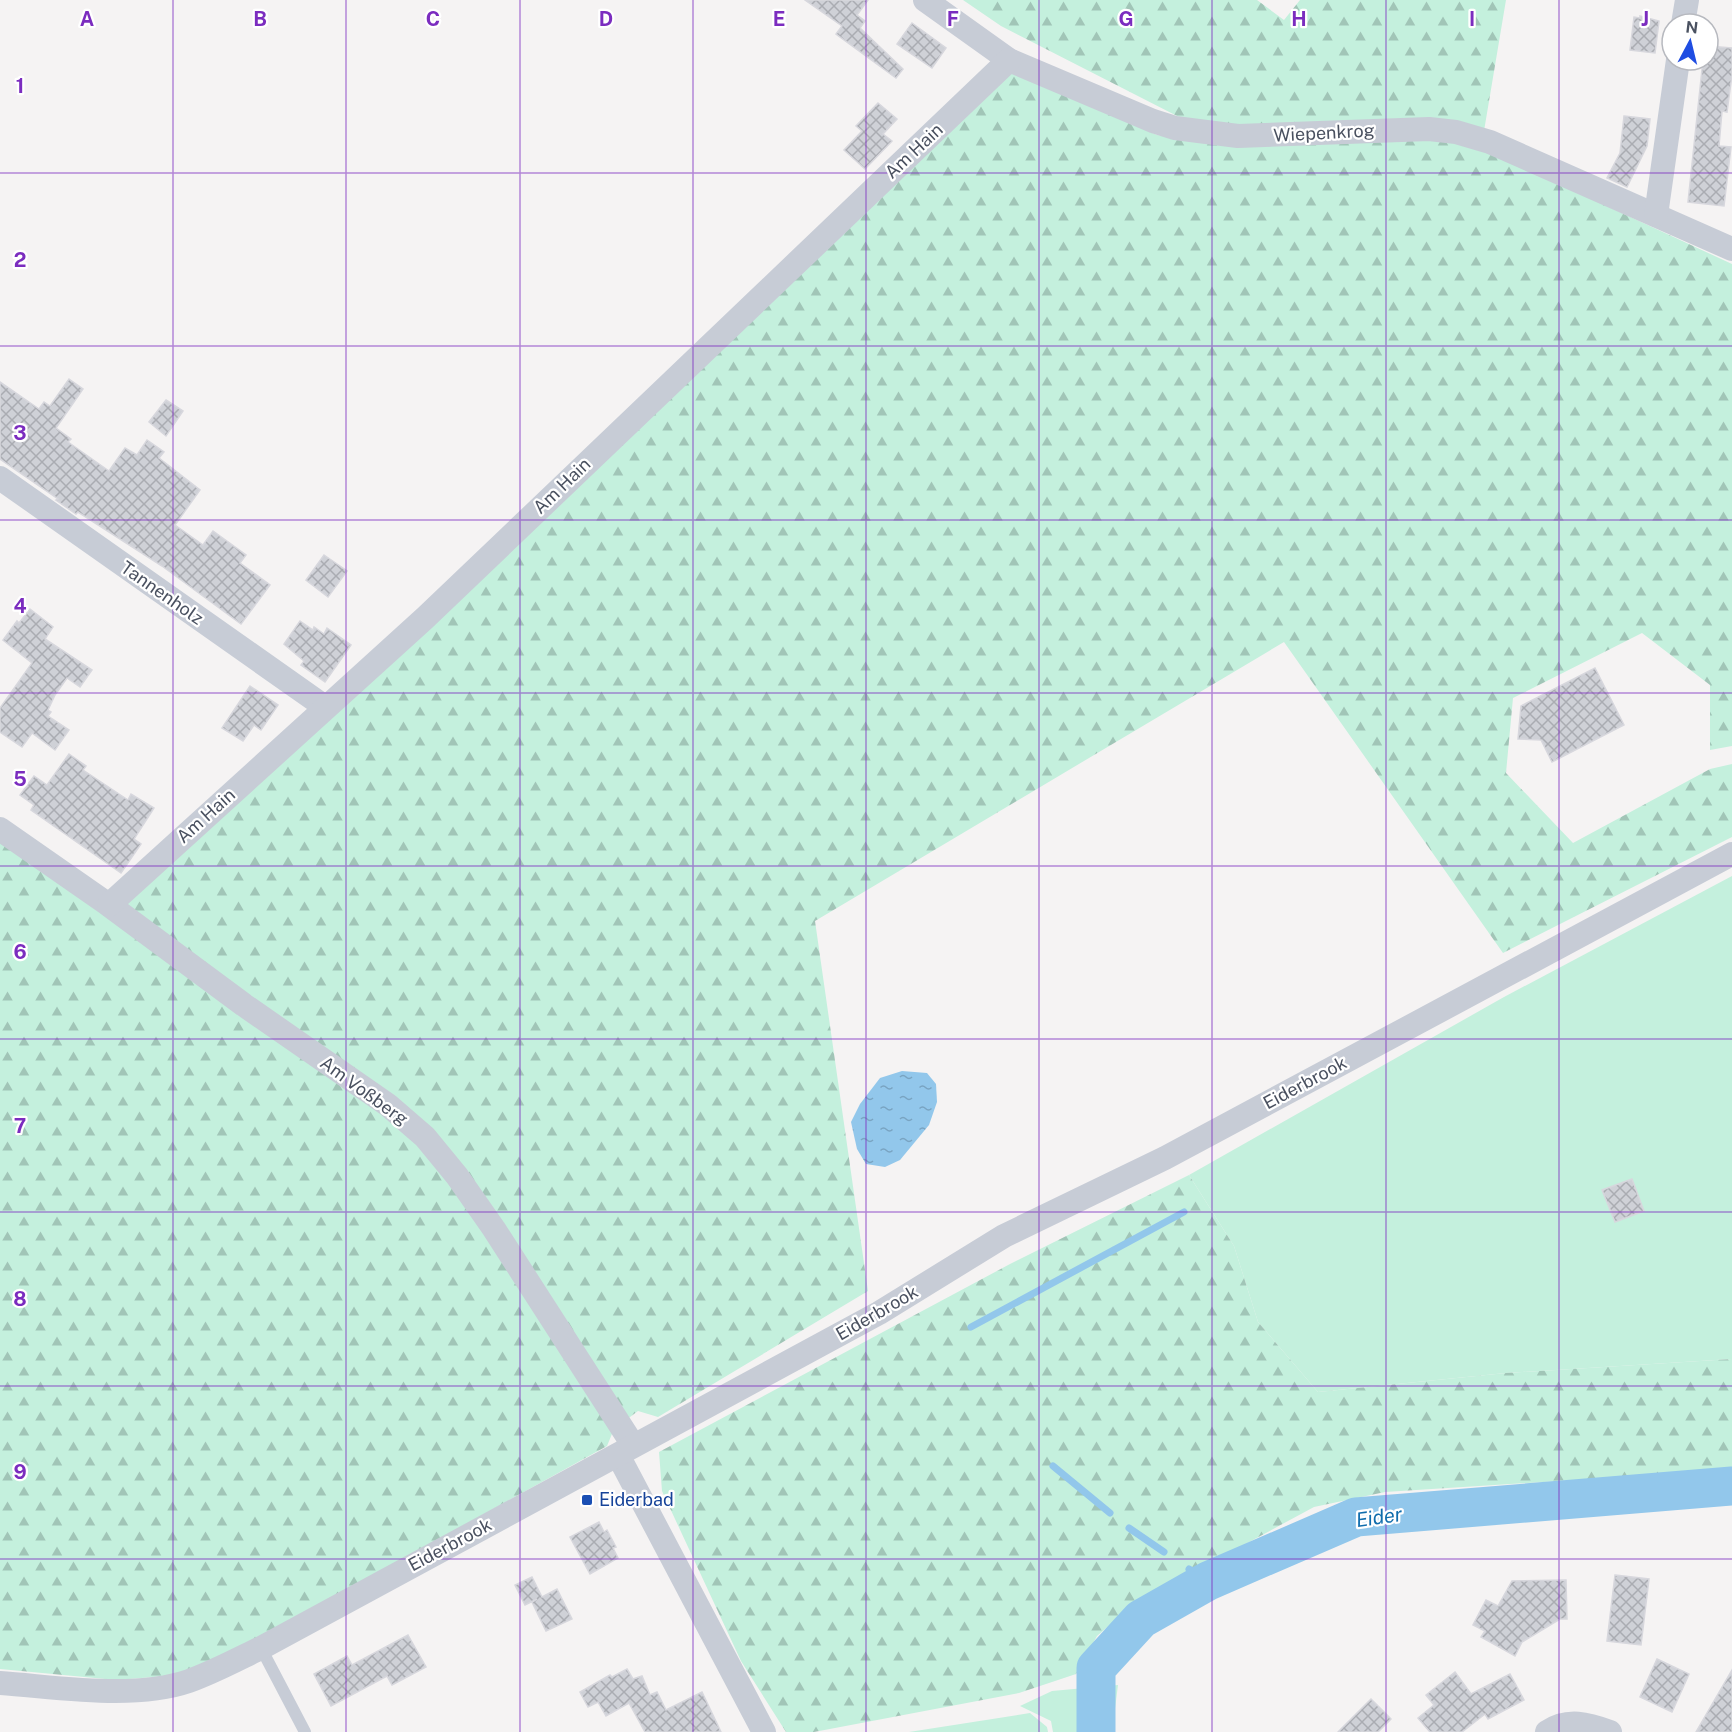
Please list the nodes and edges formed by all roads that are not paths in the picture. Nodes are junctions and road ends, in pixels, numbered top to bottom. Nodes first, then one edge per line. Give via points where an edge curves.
1 (925, 0) edge
2 (1009, 60) junction
3 (1676, 72) edge
4 (1656, 215) junction
5 (1732, 249) edge
6 (0, 478) edge
7 (325, 707) junction
8 (0, 829) edge
9 (1732, 854) edge
10 (109, 905) junction
11 (626, 1450) junction
12 (261, 1648) junction
13 (0, 1683) edge
14 (305, 1732) edge
15 (764, 1732) edge
16 (1547, 1732) edge
17 (1610, 1732) edge

1 - 2 street, Wiepenkrog
2 - 4 street, Wiepenkrog via 1153,121 1194,131 1238,136 1429,129 1456,132 1483,139
2 - 7 street, Am Hain via 425,618
3 - 4 street
4 - 5 street, Wiepenkrog
6 - 7 street, Tannenholz
7 - 10 street, Am Hain
8 - 10 street, Am Voßberg
9 - 11 street, Eiderbrook via 1165,1158 1004,1236 879,1313
10 - 11 street, Am Voßberg via 388,1105 425,1137 494,1229
11 - 12 street, Eiderbrook
11 - 15 street, Am Voßberg
12 - 13 street, Eiderbrook via 189,1681 166,1687 116,1691
12 - 14 lane
16 - 17 street via 1573,1722

